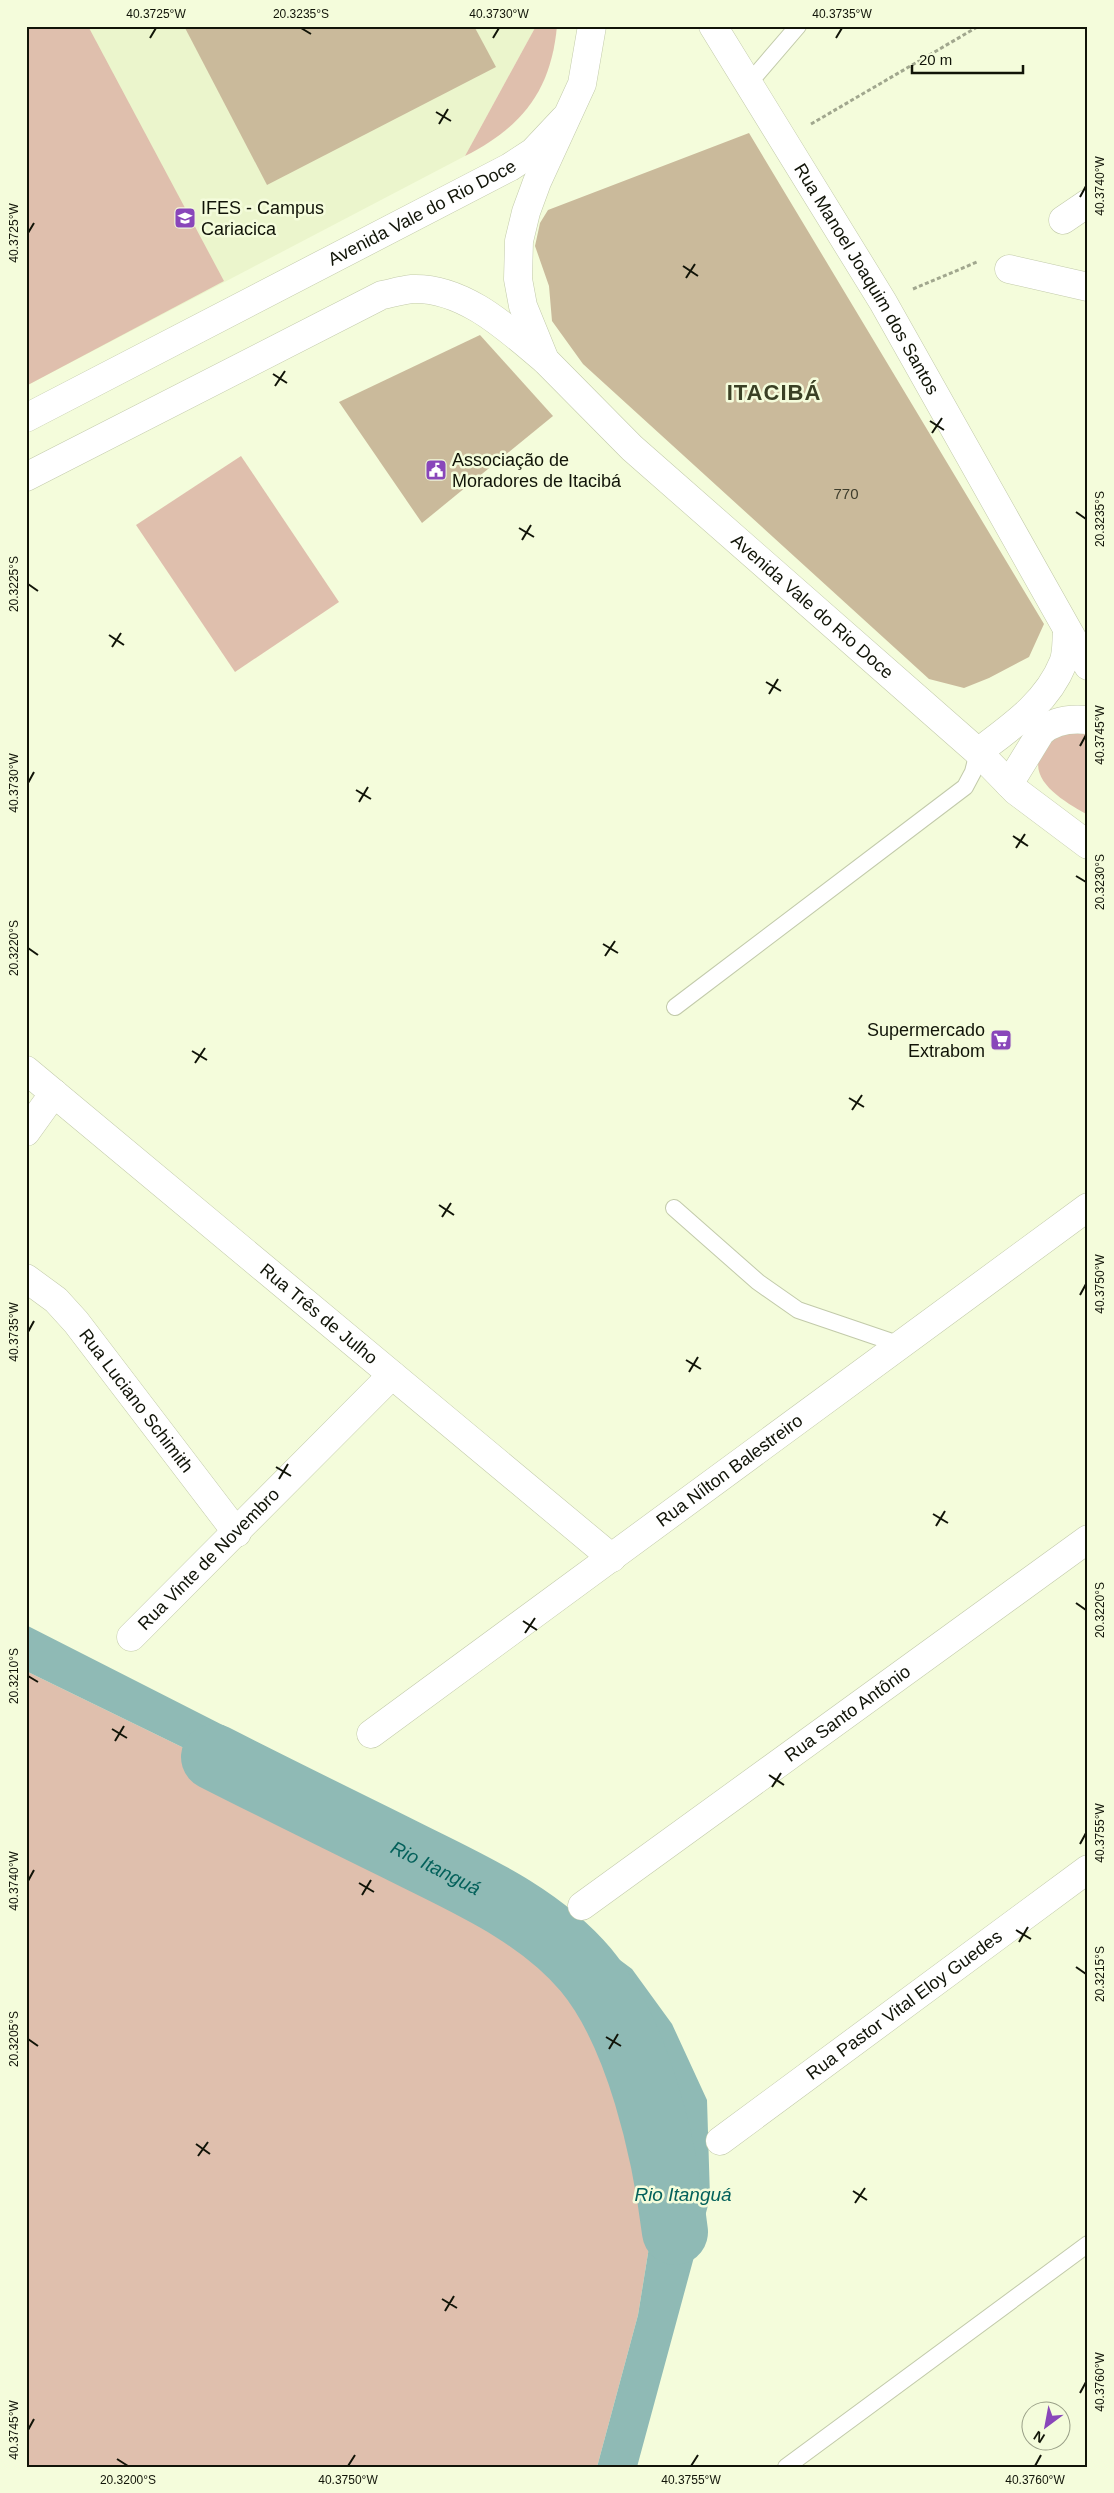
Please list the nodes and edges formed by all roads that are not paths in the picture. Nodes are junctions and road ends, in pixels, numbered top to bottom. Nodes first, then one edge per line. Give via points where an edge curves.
1 (592, 26) edge
2 (713, 26) edge
3 (798, 26) edge
4 (749, 83) junction
5 (571, 111) junction
6 (1088, 203) edge
7 (1063, 220) dead end
8 (1009, 269) dead end
9 (1088, 287) edge
10 (545, 360) junction
11 (26, 418) edge
12 (26, 477) edge
13 (1067, 632) junction
14 (1088, 666) edge
15 (1088, 720) edge
16 (978, 752) junction
17 (1009, 784) junction
18 (1088, 845) edge
19 (675, 1007) dead end
20 (26, 1070) edge
21 (54, 1094) junction
22 (26, 1132) edge
23 (1088, 1207) edge
24 (674, 1208) dead end
25 (26, 1278) edge
26 (901, 1345) junction
27 (392, 1375) junction
28 (237, 1533) junction
29 (1088, 1539) edge
30 (612, 1558) junction
31 (131, 1637) dead end
32 (371, 1734) dead end
33 (1088, 1869) edge
34 (582, 1906) dead end
35 (720, 2142) dead end
36 (1088, 2244) edge
37 (786, 2467) edge

1 - 5 street via 582,84
2 - 4 street, Rua Manoel Joaquim dos Santos
3 - 4 lane
4 - 13 street, Rua Manoel Joaquim dos Santos via 882,302
5 - 10 street, Avenida Vale do Rio Doce via 534,189 519,241 518,279 523,306
5 - 11 street, Avenida Vale do Rio Doce via 533,152 510,167
6 - 7 street
8 - 9 street
10 - 12 street, Avenida Vale do Rio Doce via 500,322 442,293 412,290 382,295
10 - 16 street, Avenida Vale do Rio Doce via 632,448
13 - 14 street, Rua Manoel Joaquim dos Santos
13 - 16 street via 1064,662 1038,701 1024,718
15 - 17 street via 1066,719 1048,726
16 - 17 street, Avenida Vale do Rio Doce
16 - 19 lane via 965,787
17 - 18 street, Avenida Vale do Rio Doce
20 - 21 street, Rua Três de Julho
21 - 22 street
21 - 27 street, Rua Três de Julho
23 - 26 street, Rua Nílton Balestreiro
24 - 26 lane via 758,1282 798,1310
25 - 28 street, Rua Luciano Schimith via 56,1300 76,1322
26 - 30 street, Rua Nílton Balestreiro
27 - 28 street, Rua Vinte de Novembro
27 - 30 street, Rua Três de Julho
28 - 31 street, Rua Vinte de Novembro
29 - 34 street, Rua Santo Antônio
30 - 32 street, Rua Nílton Balestreiro
33 - 35 street, Rua Pastor Vital Eloy Guedes
36 - 37 lane

